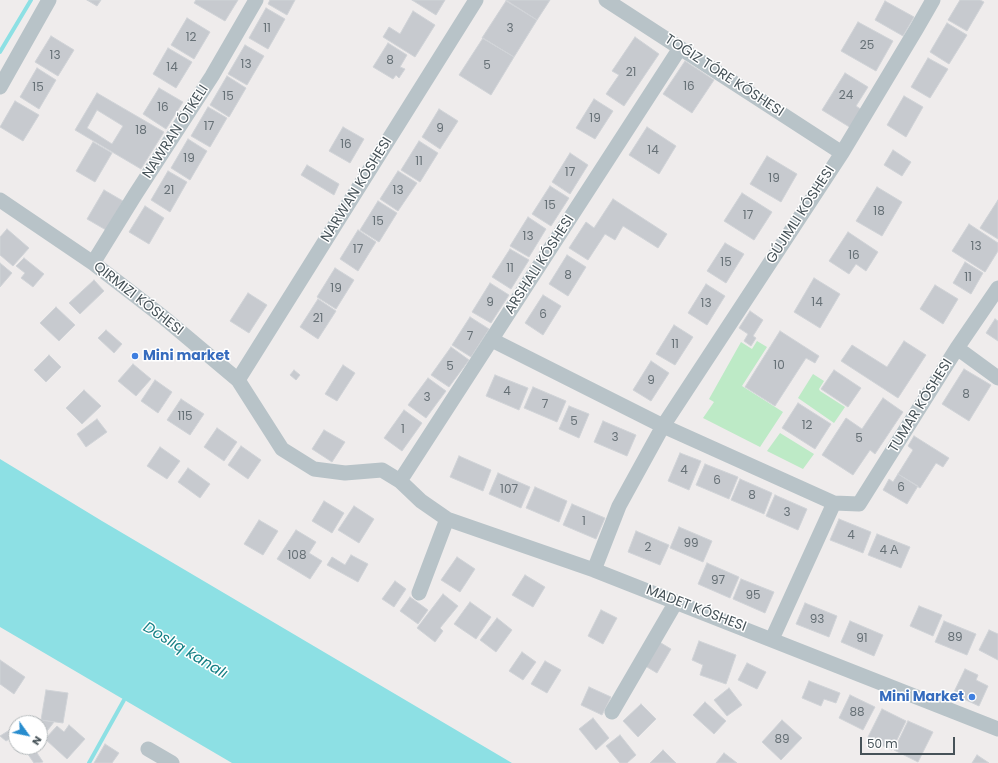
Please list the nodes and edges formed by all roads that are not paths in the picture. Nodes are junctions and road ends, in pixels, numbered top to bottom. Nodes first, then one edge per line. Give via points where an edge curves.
1 (50, 0) edge
2 (256, 0) edge
3 (476, 0) edge
4 (606, 0) edge
5 (933, 0) edge
6 (628, 6) edge
7 (680, 48) junction
8 (0, 87) edge
9 (842, 153) junction
10 (0, 200) edge
11 (93, 263) junction
12 (998, 288) edge
13 (492, 340) junction
14 (957, 348) junction
15 (998, 378) edge
16 (238, 380) junction
17 (663, 426) junction
18 (400, 481) junction
19 (834, 503) junction
20 (448, 519) junction
21 (594, 570) junction
22 (419, 593) dead end
23 (676, 602) junction
24 (772, 639) junction
25 (612, 712) dead end
26 (998, 729) edge
27 (148, 749) dead end
28 (172, 763) edge

1 - 8 street
2 - 11 street, NAWRAN ÓTKELI via 212,76
3 - 16 street, NARWAN KÓSHESI
4 - 6 street
5 - 9 street, GÚJIMLI KÓSHESI
6 - 7 street
7 - 9 street
7 - 13 street
9 - 17 street, GÚJIMLI KÓSHESI
10 - 11 street, MADET KÓSHESI
11 - 16 street, MADET KÓSHESI
12 - 14 street, TUMAR KÓSHESI
13 - 17 street
13 - 18 street
14 - 15 street
14 - 19 street, TUMAR KÓSHESI via 859,504
16 - 18 street, MADET KÓSHESI via 282,450 314,469 345,473 382,470
17 - 19 street, TUMAR KÓSHESI
17 - 21 street, GÚJIMLI KÓSHESI via 619,506
18 - 20 street, MADET KÓSHESI via 421,501
19 - 24 street
20 - 21 street, MADET KÓSHESI
20 - 22 street
21 - 23 street, MADET KÓSHESI
23 - 24 street, MADET KÓSHESI
23 - 25 street
24 - 26 street, MADET KÓSHESI
27 - 28 street

